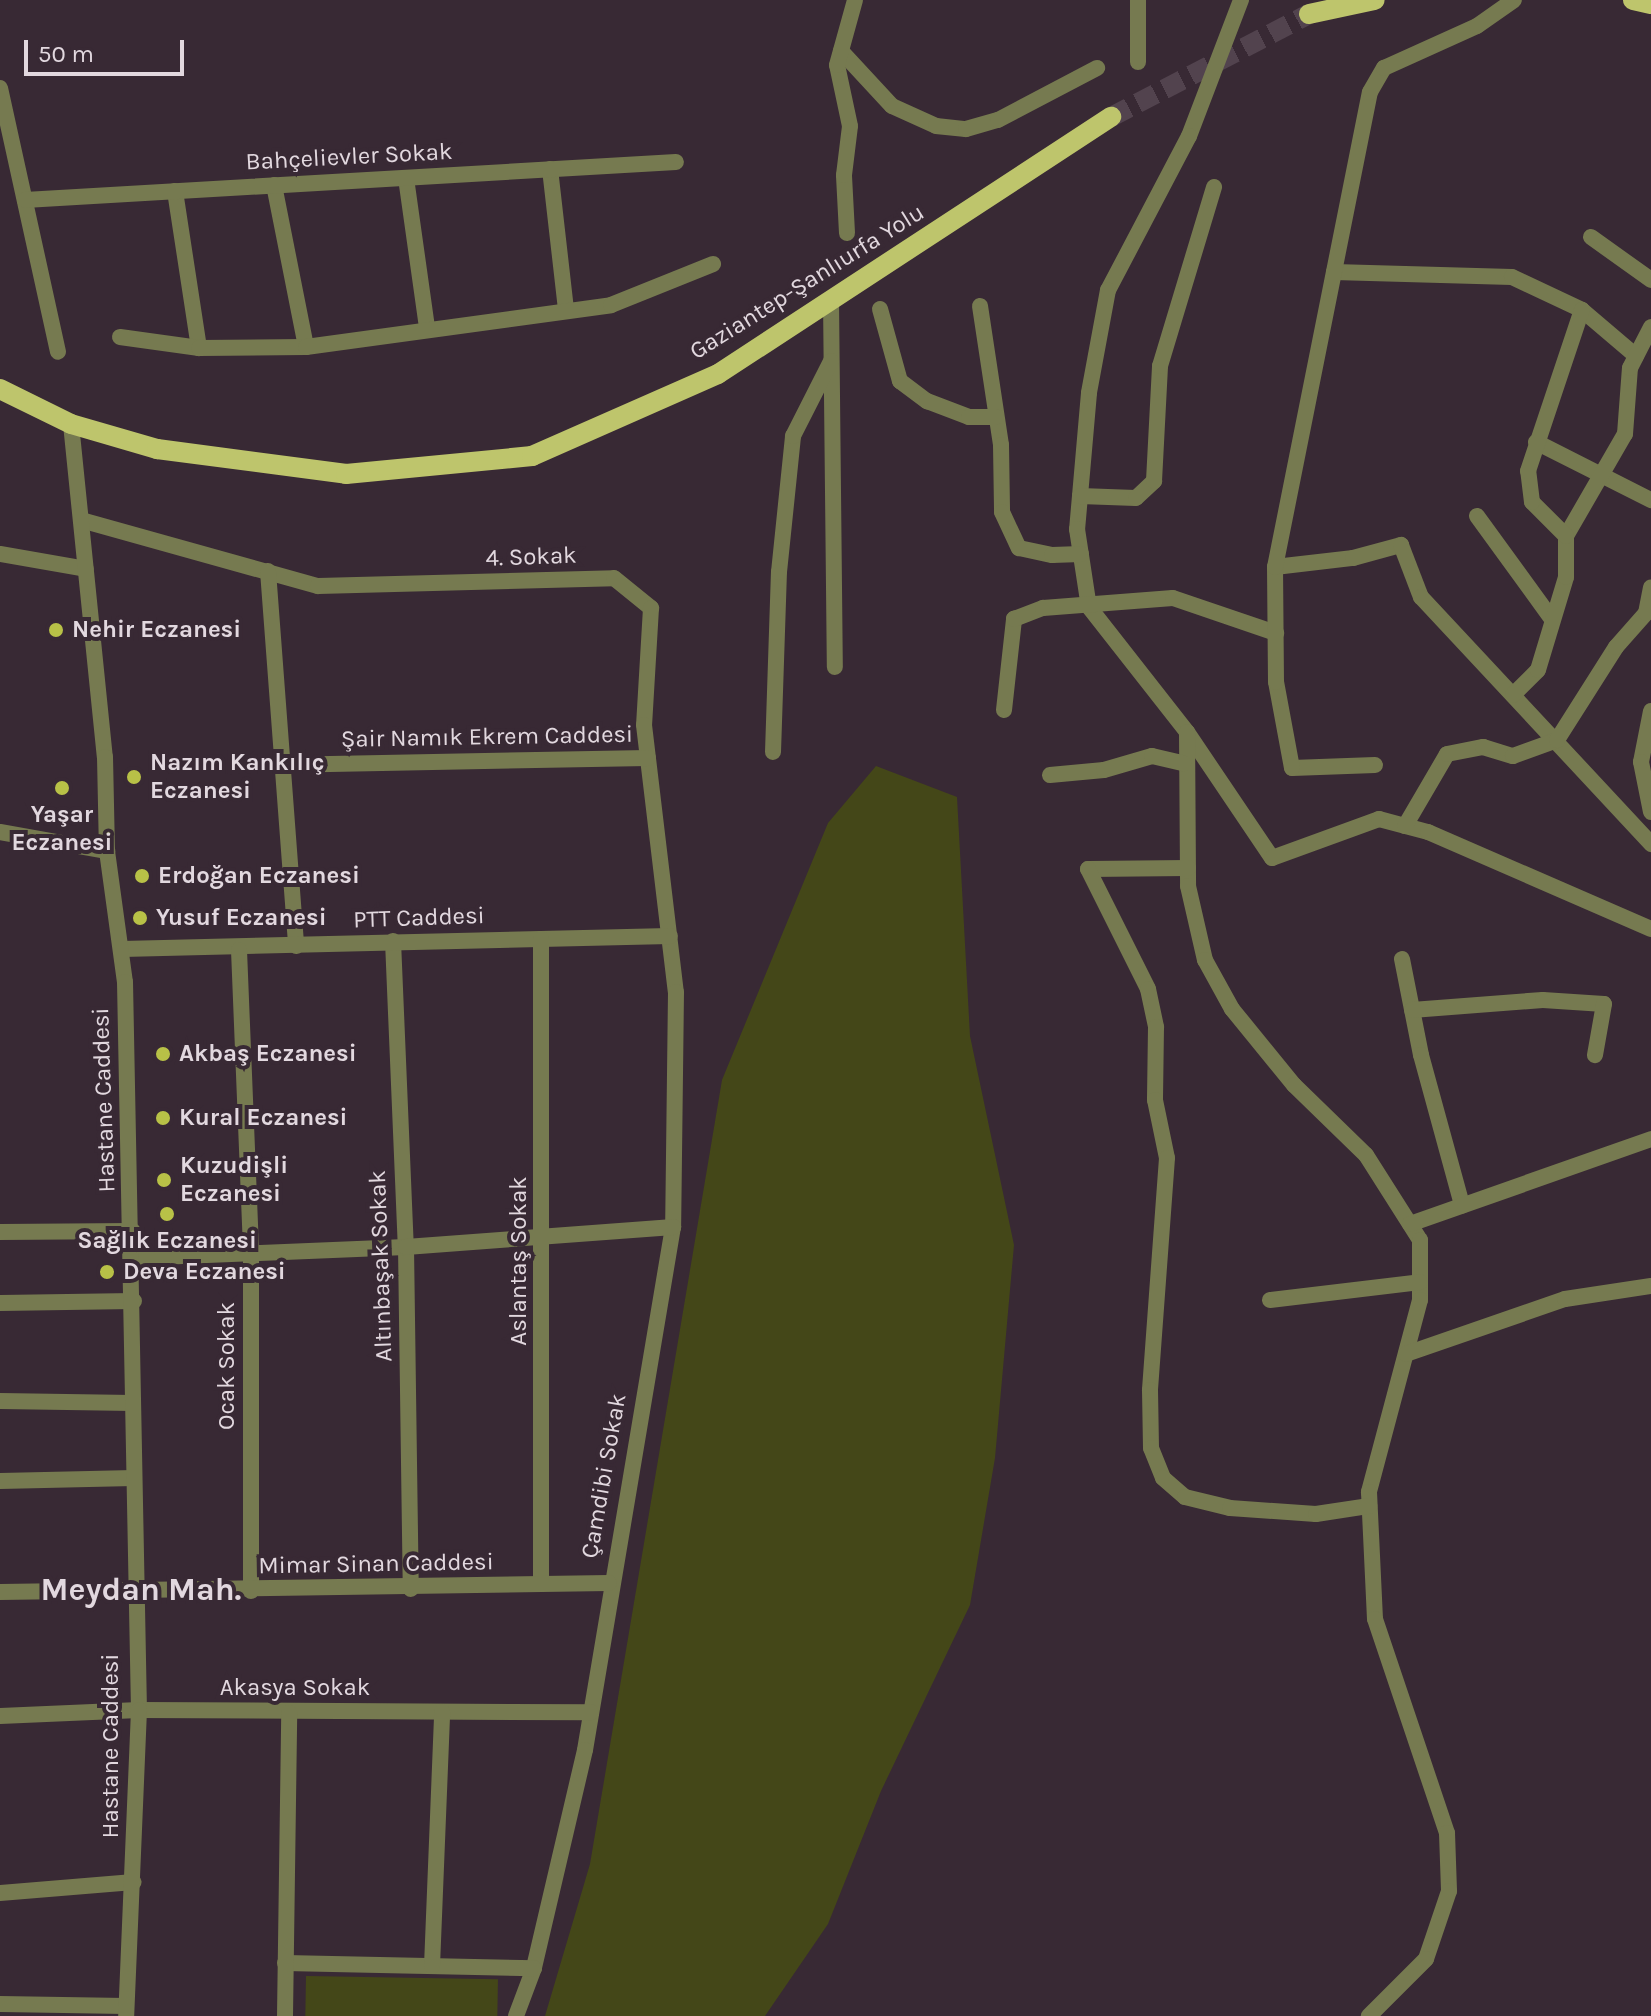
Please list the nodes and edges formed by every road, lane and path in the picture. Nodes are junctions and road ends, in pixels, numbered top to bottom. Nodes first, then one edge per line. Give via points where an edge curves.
1 (855, 0) edge
2 (1138, 0) edge
3 (1241, 0) edge
4 (1375, 0) edge
5 (1514, 0) edge
6 (1633, 0) edge
7 (1651, 4) edge
8 (1309, 14) tunnel mouth
9 (841, 51) junction
10 (1138, 62) dead end
11 (1097, 68) dead end
12 (0, 88) edge
13 (1111, 117) tunnel mouth
14 (676, 162) dead end
15 (550, 169) junction
16 (406, 178) junction
17 (274, 185) junction
18 (1214, 187) dead end
19 (175, 191) junction
20 (25, 200) junction
21 (847, 233) dead end
22 (1591, 237) dead end
23 (713, 264) dead end
24 (1334, 272) junction
25 (1651, 280) edge
26 (831, 300) junction
27 (980, 306) dead end
28 (880, 309) dead end
29 (566, 310) junction
30 (1582, 310) junction
31 (427, 327) junction
32 (1651, 327) edge
33 (120, 337) dead end
34 (306, 347) junction
35 (199, 348) junction
36 (58, 352) dead end
37 (1636, 356) junction
38 (831, 361) junction
39 (0, 389) edge
40 (996, 417) junction
41 (71, 424) junction
42 (1536, 442) junction
43 (1602, 475) junction
44 (1080, 496) junction
45 (1651, 500) edge
46 (1477, 516) dead end
47 (81, 520) junction
48 (1566, 536) junction
49 (0, 554) edge
50 (1081, 554) junction
51 (1275, 567) junction
52 (86, 569) junction
53 (268, 571) junction
54 (1651, 587) edge
55 (1089, 607) junction
56 (1551, 618) junction
57 (1276, 633) junction
58 (835, 667) dead end
59 (1513, 695) junction
60 (1004, 710) dead end
61 (1651, 711) edge
62 (1187, 732) junction
63 (1557, 740) junction
64 (773, 752) dead end
65 (648, 758) junction
66 (1183, 763) junction
67 (279, 765) junction
68 (1375, 765) dead end
69 (1050, 775) dead end
70 (1651, 812) edge
71 (1405, 826) junction
72 (0, 832) edge
73 (1650, 839) edge
74 (107, 851) junction
75 (1188, 868) junction
76 (1651, 929) edge
77 (670, 936) junction
78 (541, 939) junction
79 (393, 941) junction
80 (296, 946) junction
81 (122, 949) junction
82 (239, 950) junction
83 (1402, 959) dead end
84 (1412, 1010) junction
85 (1595, 1055) dead end
86 (1651, 1139) edge
87 (1462, 1205) junction
88 (1410, 1224) junction
89 (673, 1227) junction
90 (133, 1231) junction
91 (0, 1232) edge
92 (543, 1235) junction
93 (406, 1247) junction
94 (251, 1253) junction
95 (134, 1258) junction
96 (1420, 1282) junction
97 (1651, 1286) edge
98 (1270, 1300) dead end
99 (134, 1301) junction
100 (0, 1303) edge
101 (1406, 1354) junction
102 (0, 1401) edge
103 (133, 1403) junction
104 (134, 1478) junction
105 (0, 1481) edge
106 (1369, 1506) junction
107 (609, 1583) junction
108 (541, 1584) junction
109 (411, 1589) junction
110 (251, 1591) junction
111 (0, 1592) edge
112 (134, 1593) junction
113 (139, 1710) junction
114 (442, 1712) junction
115 (591, 1712) junction
116 (289, 1713) junction
117 (0, 1716) edge
118 (134, 1882) junction
119 (0, 1893) edge
120 (285, 1963) junction
121 (432, 1966) junction
122 (534, 1968) junction
123 (0, 2004) edge
124 (126, 2011) edge
125 (285, 2016) edge
126 (516, 2016) edge
127 (1369, 2016) edge

1 - 9 street
2 - 10 street
3 - 44 street via 1189,136 1108,290 1089,393
4 - 8 main road
5 - 24 street via 1477,26 1384,68 1370,92
6 - 7 main road
9 - 11 street via 892,106 936,126 966,129 998,120
9 - 21 street via 841,99 850,126 844,175
12 - 20 street
13 - 26 main road, Gaziantep-Şanlıurfa Yolu
14 - 15 street, Bahçelievler Sokak
15 - 16 street, Bahçelievler Sokak
15 - 29 street
16 - 17 street, Bahçelievler Sokak
16 - 31 street
17 - 19 street, Bahçelievler Sokak
17 - 34 street
18 - 44 street via 1160,366 1154,481 1136,498
19 - 20 street, Bahçelievler Sokak
19 - 35 street
20 - 36 street
22 - 25 street
23 - 29 street via 611,305
24 - 30 street via 1512,277
24 - 51 street
26 - 38 street
26 - 41 main road, Gaziantep-Şanlıurfa Yolu via 718,374 532,456 346,474 157,449
27 - 40 street
28 - 40 street via 900,381 969,417
29 - 31 street
30 - 37 street
30 - 42 street
31 - 34 street
32 - 37 street
33 - 35 street
34 - 35 street
37 - 43 street via 1630,368 1625,434
38 - 58 street
38 - 64 street via 793,436 779,572
39 - 41 main road, Gaziantep-Şanlıurfa Yolu
40 - 50 street via 1002,512 1019,548
41 - 47 street, Hastane Caddesi
42 - 43 street
42 - 48 street via 1528,471 1532,502
43 - 45 street
43 - 48 street
44 - 50 street
46 - 56 street
47 - 52 street, Hastane Caddesi
47 - 53 street, 4. Sokak
48 - 56 street via 1566,577
49 - 52 street
50 - 55 street
51 - 57 street
51 - 59 street via 1353,558 1401,545 1421,597
52 - 74 street, Hastane Caddesi via 105,757
53 - 65 street, 4. Sokak via 318,586 614,578 651,608 644,725
53 - 67 street
54 - 63 street via 1646,613 1616,647
55 - 57 street via 1173,598
55 - 60 street via 1043,608 1014,619
55 - 62 street
56 - 59 street via 1538,670
57 - 68 street via 1276,682 1292,768
59 - 63 street
61 - 70 street via 1641,762
62 - 66 street
62 - 71 street via 1272,858 1379,819
63 - 71 street via 1513,756 1483,747 1447,754
63 - 73 street
65 - 67 street, Şair Namık Ekrem Caddesi
65 - 77 street, 4. Sokak
66 - 69 street via 1152,756 1104,770
66 - 75 street
67 - 80 street
71 - 76 street
72 - 74 street
74 - 81 street, Hastane Caddesi
75 - 88 street via 1205,960 1232,1009 1294,1085 1366,1155
75 - 106 street via 1088,869 1148,989 1156,1027 1155,1100 1167,1158 1150,1390 1151,1448 1163,1478 1185,1497 1230,1508 1316,1514
77 - 78 street, PTT Caddesi
77 - 89 street, Çamdibi Sokak via 676,992
78 - 79 street, PTT Caddesi
78 - 92 street, Aslantaş Sokak
79 - 80 street, PTT Caddesi
79 - 93 street, Altınbaşak Sokak
80 - 82 street, PTT Caddesi
81 - 82 street, PTT Caddesi
81 - 90 street, Hastane Caddesi
82 - 94 street, Ocak Sokak
83 - 84 street
84 - 85 street via 1543,1000 1604,1004
84 - 87 street
86 - 87 street
87 - 88 street
88 - 96 street via 1420,1240
89 - 92 street
89 - 107 street, Çamdibi Sokak
90 - 91 street
90 - 95 street, Hastane Caddesi
92 - 93 street
92 - 108 street, Aslantaş Sokak
93 - 94 street
93 - 109 street, Altınbaşak Sokak
94 - 95 street
94 - 110 street, Ocak Sokak
95 - 99 street, Hastane Caddesi
96 - 98 street
96 - 101 street
97 - 101 street via 1565,1299
99 - 100 street
99 - 103 street, Hastane Caddesi
101 - 106 street
102 - 103 street
103 - 104 street, Hastane Caddesi
104 - 105 street
104 - 112 street, Hastane Caddesi
106 - 127 street via 1375,1619 1447,1833 1449,1891 1426,1959
107 - 108 street, Mimar Sinan Caddesi
107 - 115 street, Çamdibi Sokak
108 - 109 street, Mimar Sinan Caddesi
109 - 110 street, Mimar Sinan Caddesi
110 - 112 street, Mimar Sinan Caddesi
111 - 112 street, Mimar Sinan Caddesi
112 - 113 street, Hastane Caddesi
113 - 116 street, Akasya Sokak
113 - 117 street, Akasya Sokak
113 - 118 street, Hastane Caddesi
114 - 115 street, Akasya Sokak
114 - 116 street, Akasya Sokak
114 - 121 street
115 - 122 street, Çamdibi Sokak
116 - 120 street
118 - 119 street
118 - 124 street, Hastane Caddesi
120 - 121 street
120 - 125 street
121 - 122 street
122 - 126 street, Çamdibi Sokak
123 - 124 street

